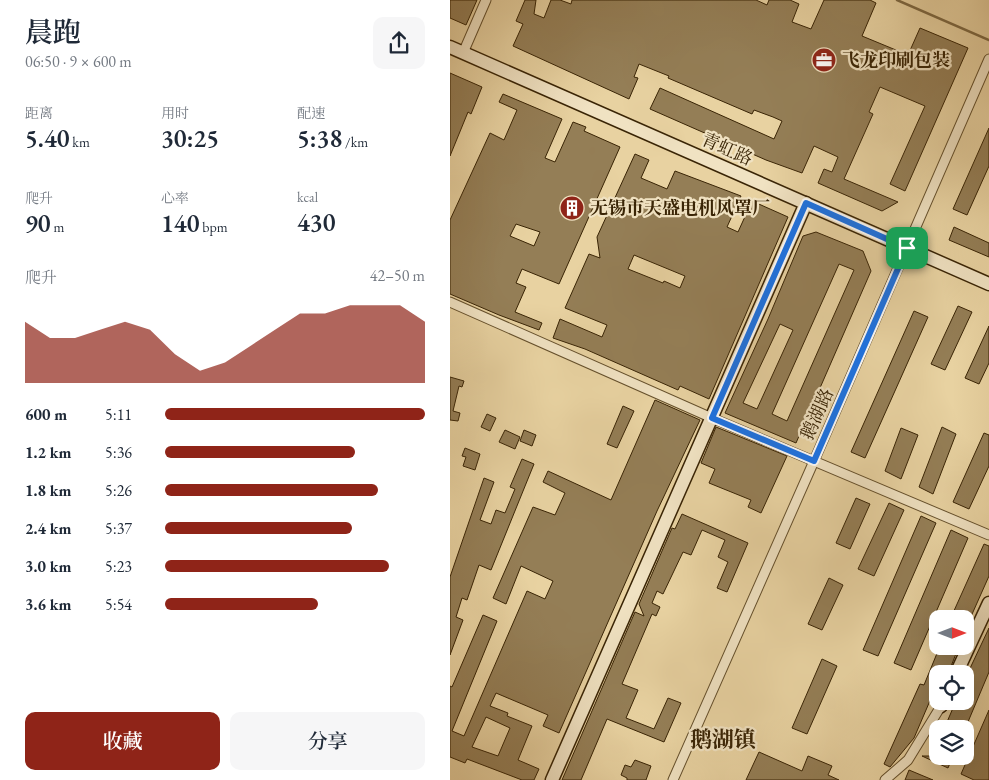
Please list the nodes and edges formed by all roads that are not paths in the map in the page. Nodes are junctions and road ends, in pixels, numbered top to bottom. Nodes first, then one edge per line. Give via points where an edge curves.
1 (486, 0) edge
2 (450, 47) edge
3 (463, 53) junction
4 (989, 59) edge
5 (806, 203) junction
6 (907, 248) junction
7 (989, 284) edge
8 (450, 302) edge
9 (712, 418) junction
10 (814, 461) junction
11 (989, 535) edge
12 (989, 603) edge
13 (960, 665) edge
14 (938, 710) edge
15 (552, 780) edge
16 (673, 780) edge
17 (885, 780) edge

1 - 3 street
2 - 3 street, 青虹路
3 - 5 street, 青虹路
4 - 6 street, 鹅湖路
5 - 6 street, 青虹路
5 - 9 street
6 - 7 street, 青虹路
6 - 10 street, 鹅湖路
8 - 9 street
9 - 10 street
9 - 15 street
10 - 11 street
10 - 16 street, 鹅湖路
12 - 13 street
14 - 17 street via 908,760

